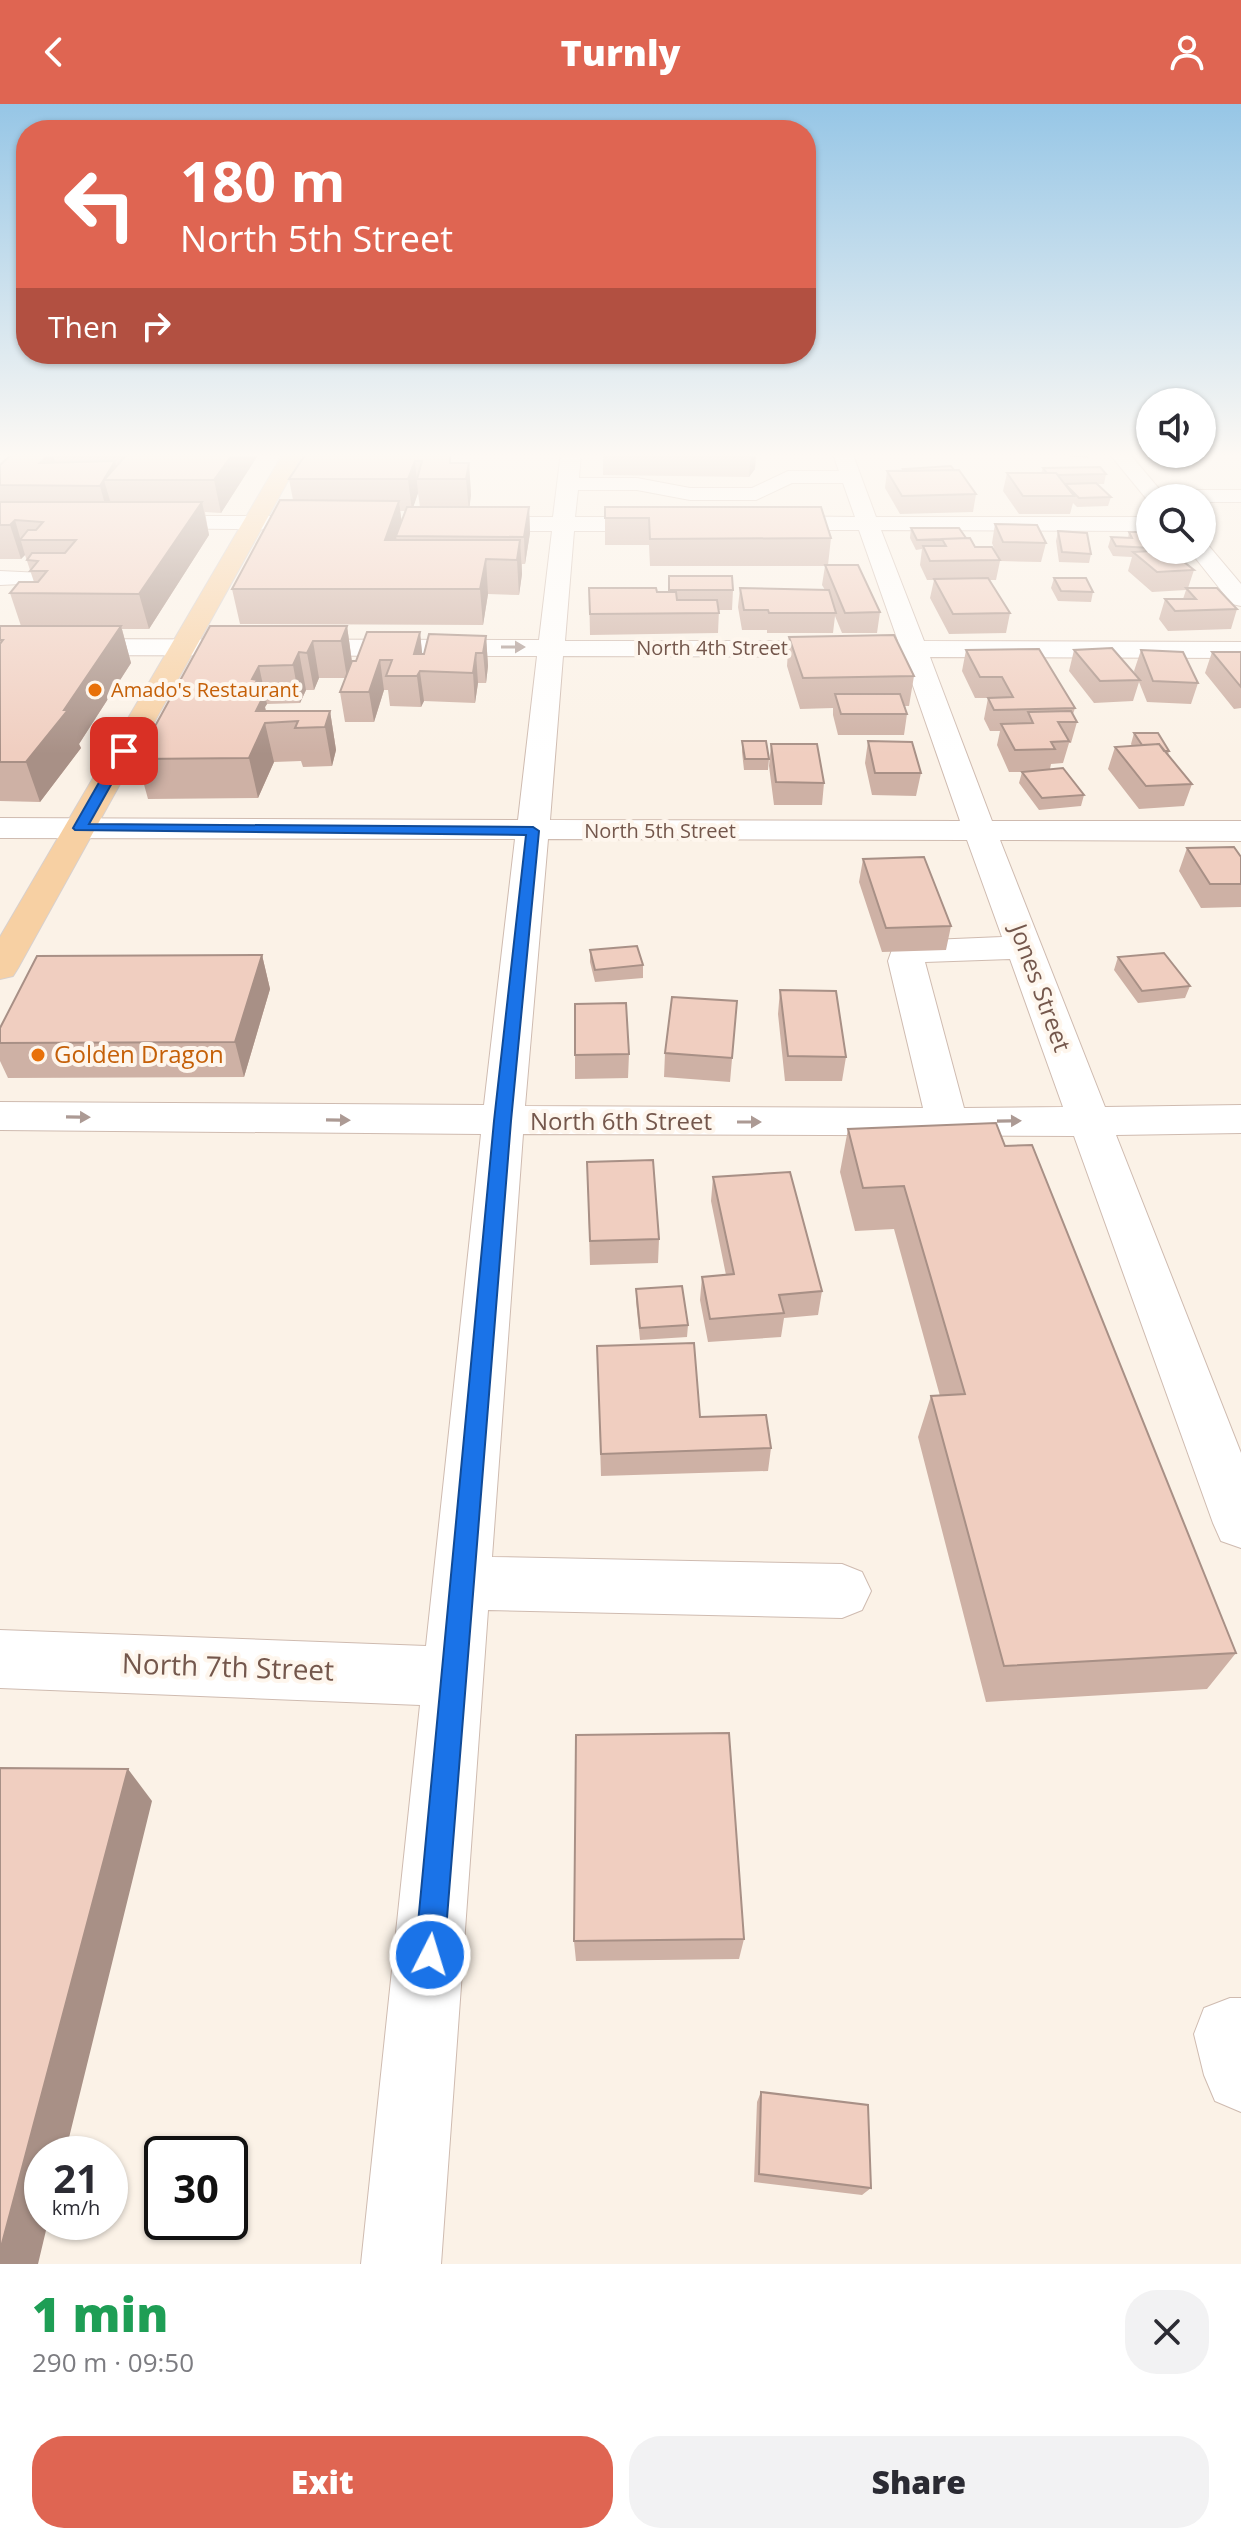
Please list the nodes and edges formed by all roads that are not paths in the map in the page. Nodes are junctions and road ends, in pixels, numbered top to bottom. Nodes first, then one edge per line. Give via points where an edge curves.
1 (236, 553) edge
2 (562, 553) edge
3 (879, 553) edge
4 (1212, 564) edge
5 (0, 578) edge
6 (34, 578) edge
7 (1241, 599) edge
8 (0, 647) edge
9 (183, 647) junction
10 (551, 647) junction
11 (914, 648) junction
12 (1241, 650) edge
13 (0, 828) edge
14 (80, 828) junction
15 (533, 831) junction
16 (980, 831) junction
17 (1241, 831) edge
18 (1026, 947) junction
19 (0, 968) edge
20 (0, 1116) edge
21 (1241, 1119) edge
22 (1089, 1120) junction
23 (503, 1121) junction
24 (947, 1123) junction
25 (1241, 1523) edge
26 (463, 1583) junction
27 (842, 1591) dead end
28 (0, 1659) edge
29 (455, 1677) junction
30 (1241, 2034) edge
31 (1241, 2075) edge
32 (401, 2264) edge

1 - 9 main road
2 - 10 street
3 - 11 street, Jones Street
4 - 7 street
5 - 6 street
8 - 9 street, North 4th Street
9 -> 10 street, North 4th Street
9 - 14 main road
10 - 11 street, North 4th Street
10 - 15 street
11 - 12 street, North 4th Street
11 - 16 street, Jones Street
13 - 14 street, North 5th Street
14 - 15 street, North 5th Street
14 - 19 main road
15 - 16 street, North 5th Street
15 - 23 street
16 - 17 street, North 5th Street
16 - 18 street, Jones Street
18 - 22 street, Jones Street
18 - 24 street via 907,952
20 -> 23 street, North 6th Street
21 - 22 street, North 6th Street
24 -> 22 street, North 6th Street
22 - 25 street, Jones Street
23 -> 24 street, North 6th Street
23 - 26 street
26 - 27 street
26 - 29 street
28 - 29 street, North 7th Street
29 - 32 street
30 - 31 street via 1230,2034

